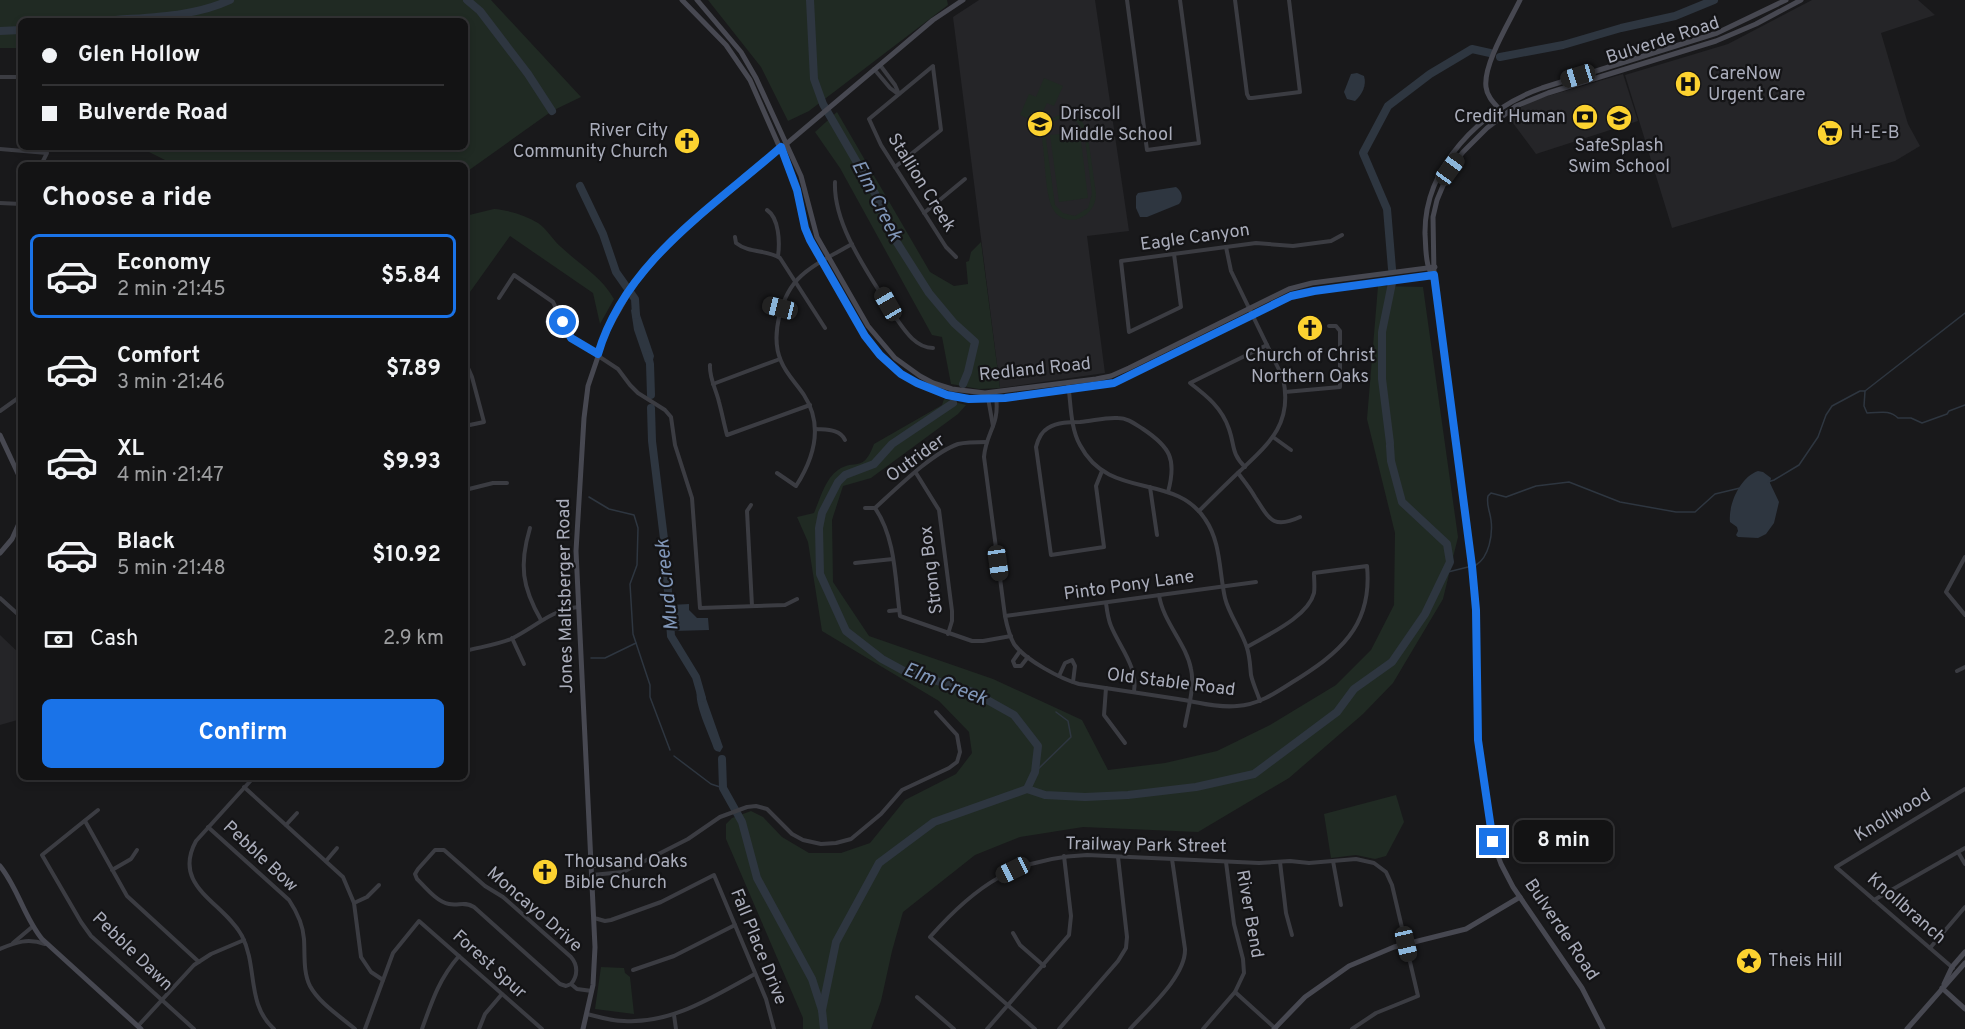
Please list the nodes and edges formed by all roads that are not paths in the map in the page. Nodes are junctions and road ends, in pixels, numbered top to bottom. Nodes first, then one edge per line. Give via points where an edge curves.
1 (682, 0) edge
2 (697, 0) edge
3 (963, 0) edge
4 (1127, 0) edge
5 (1180, 0) edge
6 (1235, 0) edge
7 (1289, 0) edge
8 (1520, 0) edge
9 (1801, 0) edge
10 (1783, 1) edge
11 (879, 64) junction
12 (1616, 65) junction
13 (874, 69) junction
14 (1618, 72) junction
15 (0, 77) edge
16 (18, 77) edge
17 (898, 94) junction
18 (1499, 109) junction
19 (1504, 114) junction
20 (787, 143) junction
21 (781, 147) junction
22 (0, 149) edge
23 (42, 162) edge
24 (895, 167) junction
25 (965, 179) dead end
26 (835, 182) dead end
27 (0, 203) edge
28 (18, 204) edge
29 (767, 210) dead end
30 (924, 213) junction
31 (1342, 235) dead end
32 (735, 237) dead end
33 (817, 237) junction
34 (810, 240) junction
35 (852, 244) junction
36 (1227, 247) junction
37 (1174, 254) junction
38 (778, 256) junction
39 (956, 256) dead end
40 (829, 258) junction
41 (822, 262) junction
42 (1432, 267) junction
43 (1434, 275) junction
44 (796, 280) junction
45 (499, 298) dead end
46 (766, 305) dead end
47 (780, 308) junction
48 (1249, 308) junction
49 (558, 312) junction
50 (1252, 315) junction
51 (563, 322) junction
52 (1329, 326) dead end
53 (825, 328) dead end
54 (879, 341) junction
55 (1267, 345) junction
56 (873, 346) junction
57 (933, 348) dead end
58 (598, 354) junction
59 (780, 359) junction
60 (710, 364) dead end
61 (906, 367) junction
62 (468, 368) edge
63 (901, 374) junction
64 (1102, 378) junction
65 (1068, 383) junction
66 (713, 384) junction
67 (1104, 385) junction
68 (1069, 390) junction
69 (995, 392) junction
70 (1285, 392) junction
71 (988, 393) junction
72 (18, 398) edge
73 (996, 399) junction
74 (988, 400) junction
75 (810, 405) junction
76 (0, 411) edge
77 (1073, 422) junction
78 (468, 425) edge
79 (993, 426) junction
80 (816, 429) junction
81 (0, 435) edge
82 (1274, 437) junction
83 (845, 440) dead end
84 (987, 442) junction
85 (1291, 450) dead end
86 (1245, 467) junction
87 (1102, 471) junction
88 (18, 472) edge
89 (777, 473) dead end
90 (916, 473) junction
91 (986, 473) junction
92 (1238, 473) junction
93 (979, 474) dead end
94 (507, 483) dead end
95 (1150, 487) junction
96 (468, 489) edge
97 (1168, 492) junction
98 (751, 505) dead end
99 (865, 508) dead end
100 (874, 508) junction
101 (1199, 511) junction
102 (1300, 517) dead end
103 (18, 526) edge
104 (530, 528) dead end
105 (1156, 535) dead end
106 (0, 553) edge
107 (1965, 557) edge
108 (892, 559) junction
109 (855, 564) dead end
110 (1256, 582) dead end
111 (1222, 586) junction
112 (1159, 595) junction
113 (0, 598) edge
114 (797, 599) dead end
115 (1106, 603) junction
116 (752, 606) junction
117 (579, 607) junction
118 (899, 610) junction
119 (889, 611) dead end
120 (18, 614) edge
121 (1965, 615) edge
122 (1005, 616) junction
123 (541, 620) junction
124 (948, 634) junction
125 (1011, 636) junction
126 (512, 638) junction
127 (1247, 647) junction
128 (468, 650) edge
129 (1020, 651) junction
130 (1028, 657) junction
131 (524, 664) dead end
132 (1965, 667) edge
133 (1957, 671) dead end
134 (1059, 676) junction
135 (1073, 682) junction
136 (1106, 688) junction
137 (1134, 692) junction
138 (1189, 700) junction
139 (1260, 701) junction
140 (936, 712) dead end
141 (1185, 726) dead end
142 (1125, 743) dead end
143 (251, 780) edge
144 (244, 788) junction
145 (1965, 789) edge
146 (98, 810) dead end
147 (297, 813) dead end
148 (85, 821) junction
149 (286, 825) junction
150 (208, 827) junction
151 (337, 848) dead end
152 (1965, 848) edge
153 (137, 850) dead end
154 (1958, 852) junction
155 (1064, 856) junction
156 (1118, 856) junction
157 (1172, 859) junction
158 (326, 861) junction
159 (1333, 861) junction
160 (1227, 862) junction
161 (1280, 862) junction
162 (1965, 864) edge
163 (0, 866) edge
164 (609, 866) junction
165 (592, 867) junction
166 (633, 867) junction
167 (1836, 867) joint
168 (112, 870) junction
169 (609, 873) junction
170 (592, 874) junction
171 (379, 885) dead end
172 (1520, 897) junction
173 (1874, 900) junction
174 (354, 903) junction
175 (1341, 904) dead end
176 (1965, 907) edge
177 (594, 918) junction
178 (735, 925) junction
179 (32, 927) junction
180 (1012, 933) dead end
181 (1292, 935) dead end
182 (243, 940) junction
183 (12, 944) junction
184 (1406, 944) junction
185 (49, 945) junction
186 (1930, 948) junction
187 (0, 949) edge
188 (1965, 952) edge
189 (459, 956) junction
190 (199, 962) junction
191 (1954, 965) junction
192 (1044, 966) junction
193 (1962, 968) edge
194 (633, 970) dead end
195 (755, 974) junction
196 (383, 980) junction
197 (571, 984) junction
198 (1942, 988) junction
199 (592, 992) junction
200 (1235, 992) junction
201 (502, 994) junction
202 (917, 996) dead end
203 (162, 1000) junction
204 (1008, 1006) junction
205 (1965, 1009) edge
206 (587, 1014) junction
207 (674, 1015) junction
208 (622, 1021) junction
209 (140, 1028) edge
210 (194, 1029) edge
211 (274, 1029) edge
212 (355, 1029) edge
213 (365, 1029) edge
214 (422, 1029) edge
215 (479, 1029) edge
216 (542, 1029) edge
217 (583, 1029) edge
218 (621, 1029) edge
219 (676, 1029) edge
220 (774, 1029) edge
221 (954, 1029) edge
222 (987, 1029) edge
223 (1035, 1029) edge
224 (1059, 1029) edge
225 (1130, 1029) edge
226 (1203, 1029) edge
227 (1275, 1029) edge
228 (1352, 1029) edge
229 (1603, 1029) edge
230 (1906, 1029) edge

1 - 21 main road, Redland Road via 736,57
2 - 20 main road, Redland Road via 747,61
3 - 11 main road, Jones Maltsberger Road
4 - 5 street via 1147,150 1200,143
6 - 7 street via 1249,98 1300,92
8 - 18 main road via 1488,70 1486,88
9 - 14 main road, Bulverde Road via 1716,41
10 - 12 main road, Bulverde Road via 1717,33
11 - 13 main road, Jones Maltsberger Road
11 - 17 street
12 - 14 main road
12 - 18 main road, Bulverde Road via 1524,94
13 - 17 street
13 - 20 main road, Jones Maltsberger Road
14 - 19 main road, Bulverde Road via 1528,100
15 - 16 street
17 - 24 street, Stallion Creek via 869,119
17 - 24 street via 933,66 941,130
18 - 19 main road
18 - 42 main road, Bulverde Road via 1468,136 1440,171 1425,228
19 - 42 main road, Bulverde Road via 1463,152 1447,177 1433,218
20 - 21 main road, Jones Maltsberger Road
20 - 33 main road, Redland Road
21 - 34 main road, Redland Road
21 - 58 main road, Jones Maltsberger Road via 669,243 620,305
22 - 23 street via 47,153
24 - 30 street, Stallion Creek
25 - 30 street
26 - 35 street via 838,215
27 - 28 street
29 - 38 street via 775,219
30 - 39 street, Stallion Creek
31 - 36 street, Eagle Canyon via 1331,241 1293,246 1261,243
32 - 38 street via 736,243 748,250
33 - 34 street
33 - 40 main road, Redland Road
34 - 41 main road, Redland Road
35 - 40 street
35 - 57 street via 905,330 922,346
36 - 37 street, Eagle Canyon
36 - 48 street via 1231,271
37 - 37 street, Eagle Canyon via 1180,307 1130,332 1121,261
38 - 44 street
40 - 41 street
40 - 54 main road, Redland Road
41 - 44 street
41 - 56 main road, Redland Road
42 - 43 main road, Bulverde Road
42 - 48 main road, Redland Road via 1304,285
43 - 50 main road, Redland Road via 1305,292
43 - 172 main road, Bulverde Road via 1475,592 1477,727 1486,806 1497,853
44 - 47 street
44 - 53 street
45 - 49 street via 514,275 547,297
46 - 47 street
47 - 59 street
48 - 50 street
48 - 64 main road, Redland Road
49 - 51 street
49 - 51 street via 549,316 547,322 552,326
50 - 55 street
50 - 67 main road, Redland Road
51 - 58 street via 571,338
52 - 70 street via 1340,331 1340,387
54 - 56 street
54 - 61 main road, Redland Road
55 - 70 street
55 - 86 street via 1190,383 1221,412 1234,455
56 - 63 main road, Redland Road
58 - 116 street via 618,369 638,393 671,417 675,445 692,498 700,608
58 - 117 main road, Jones Maltsberger Road via 588,387 583,428 577,519
59 - 66 street
59 - 75 street
60 - 66 street
61 - 63 street
61 - 71 main road, Redland Road via 944,387
62 - 78 street via 484,422
63 - 74 main road, Redland Road via 947,395
64 - 65 main road, Redland Road
64 - 67 street
65 - 68 street
65 - 69 main road, Redland Road
66 - 75 street via 727,435
67 - 68 main road, Redland Road
68 - 73 main road, Redland Road
68 - 77 street
69 - 71 main road, Redland Road
69 - 73 street, Old Stable Road
70 - 82 street via 1283,416
71 - 74 street
72 - 76 street
73 - 74 main road, Redland Road
73 - 79 street, Old Stable Road
74 - 79 street
75 - 80 street
77 - 87 street via 1080,445
77 - 87 street via 1049,428 1037,442 1051,555 1104,547 1096,486
77 - 97 street via 1126,419 1161,441 1172,463
79 - 84 street, Old Stable Road
80 - 83 street via 836,432
80 - 89 street via 813,454 796,486
81 - 88 main road
82 - 85 street
82 - 86 street
84 - 90 street, Outrider via 954,446
84 - 91 street, Old Stable Road
86 - 92 street
87 - 95 street via 1119,480
90 - 100 street, Outrider
90 - 124 street, Strong Box via 939,510 952,611
91 - 93 street
91 - 122 street, Old Stable Road
92 - 101 street
92 - 102 street via 1267,517 1280,523
94 - 96 street
95 - 97 street
95 - 105 street
97 - 101 street
98 - 116 street via 747,511
99 - 100 street
100 - 108 street via 887,530
101 - 111 street via 1216,542
103 - 106 main road
104 - 123 street via 523,578
107 - 121 street via 1946,592
108 - 109 street
108 - 118 street
110 - 111 street, Pinto Pony Lane
111 - 112 street, Pinto Pony Lane
111 - 127 street
112 - 115 street, Pinto Pony Lane
112 - 138 street via 1191,667
113 - 120 street
114 - 116 street via 785,605
115 - 122 street, Pinto Pony Lane
115 - 137 street via 1110,624 1132,669
117 - 123 street
117 - 165 main road, Jones Maltsberger Road
118 - 119 street
118 - 124 street via 900,616
122 - 125 street, Old Stable Road
123 - 126 street
124 - 125 street via 976,642
125 - 129 street, Old Stable Road
126 - 128 street
126 - 131 street
127 - 139 street
127 - 139 street, Old Stable Road via 1307,607 1314,591 1314,573 1367,566 1366,603 1349,637 1325,661
129 - 130 street, Old Stable Road
129 - 130 street, Old Stable Road via 1014,658 1015,666 1021,666
130 - 134 street, Old Stable Road
132 - 133 street
134 - 135 street, Old Stable Road
134 - 135 street via 1065,663 1072,660
135 - 136 street, Old Stable Road
136 - 137 street, Old Stable Road
136 - 142 street via 1104,715
137 - 138 street, Old Stable Road
138 - 139 street, Old Stable Road via 1233,706
138 - 141 street
140 - 166 street via 957,735 957,762 902,790 851,839 821,844 803,840 767,809 747,807 720,817 688,839
143 - 144 street
144 - 149 street
144 - 150 street
145 - 167 street, Knollwood
146 - 148 street
147 - 149 street
148 - 168 street
148 - 203 street, Pebble Dawn via 42,855 85,930
149 - 158 street
150 - 182 street via 192,848 191,876
150 - 212 street, Pebble Bow via 289,900 302,926 309,984
151 - 158 street
152 - 154 street
153 - 168 street
154 - 162 street
154 - 173 street
155 - 156 street, Trailway Park Street
155 - 192 street via 1071,928 1065,942
155 - 204 street, Trailway Park Street via 1031,863 996,879 964,901 930,937
156 - 157 street, Trailway Park Street
156 - 224 street via 1126,948
157 - 160 street, Trailway Park Street
157 - 225 street via 1185,960 1179,973
158 - 174 street via 343,877
159 - 161 street, Trailway Park Street
159 - 175 street
159 - 184 street, Trailway Park Street via 1363,859 1381,866 1392,885
160 - 161 street, Trailway Park Street
160 - 200 street, River Bend via 1244,969
161 - 181 street
163 - 179 main road
164 - 165 street
164 - 166 street
164 - 169 street
165 - 170 main road, Jones Maltsberger Road
166 - 169 street
167 - 173 street, Knollbranch
168 - 190 street via 127,896
169 - 170 street
170 - 177 main road, Jones Maltsberger Road
171 - 174 street
172 - 184 main road via 1466,929
172 - 229 main road, Bulverde Road via 1582,988
173 - 186 street, Knollbranch
174 - 196 street via 361,957 371,972
176 - 186 street
177 - 178 street, Fall Place Drive via 611,920 647,908 714,875
177 - 199 main road, Jones Maltsberger Road
178 - 194 street via 674,956
178 - 195 street, Fall Place Drive
179 - 183 street
179 - 185 main road
180 - 192 street
182 - 190 street
182 - 211 street via 251,959 257,1006
183 - 185 street via 31,940
183 - 187 street
184 - 227 main road via 1372,955 1326,980
184 - 228 street via 1418,996 1376,1013
185 - 209 main road
186 - 191 street, Knollbranch
188 - 191 main road
189 - 196 street, Forest Spur via 419,921 395,949
189 - 201 street, Forest Spur
189 - 214 street via 438,984
190 - 203 street
191 - 193 street, Knollbranch
191 - 198 main road
192 - 204 street
193 - 198 main road
195 - 207 street
195 - 220 street, Fall Place Drive
196 - 213 street
197 - 197 street, Moncayo Drive via 560,984 474,907 441,901 418,880 415,874 435,850 444,850 572,957 577,968
197 - 199 street, Moncayo Drive
198 - 205 main road
198 - 230 main road
199 - 206 main road, Jones Maltsberger Road
200 - 226 street, River Bend
200 - 227 street
201 - 215 street
201 - 216 street, Forest Spur
202 - 221 street
203 - 209 street
203 - 210 street, Pebble Dawn
204 - 222 street
204 - 223 street
206 - 208 street
206 - 217 main road, Jones Maltsberger Road
207 - 208 street
207 - 219 street
208 - 218 street

